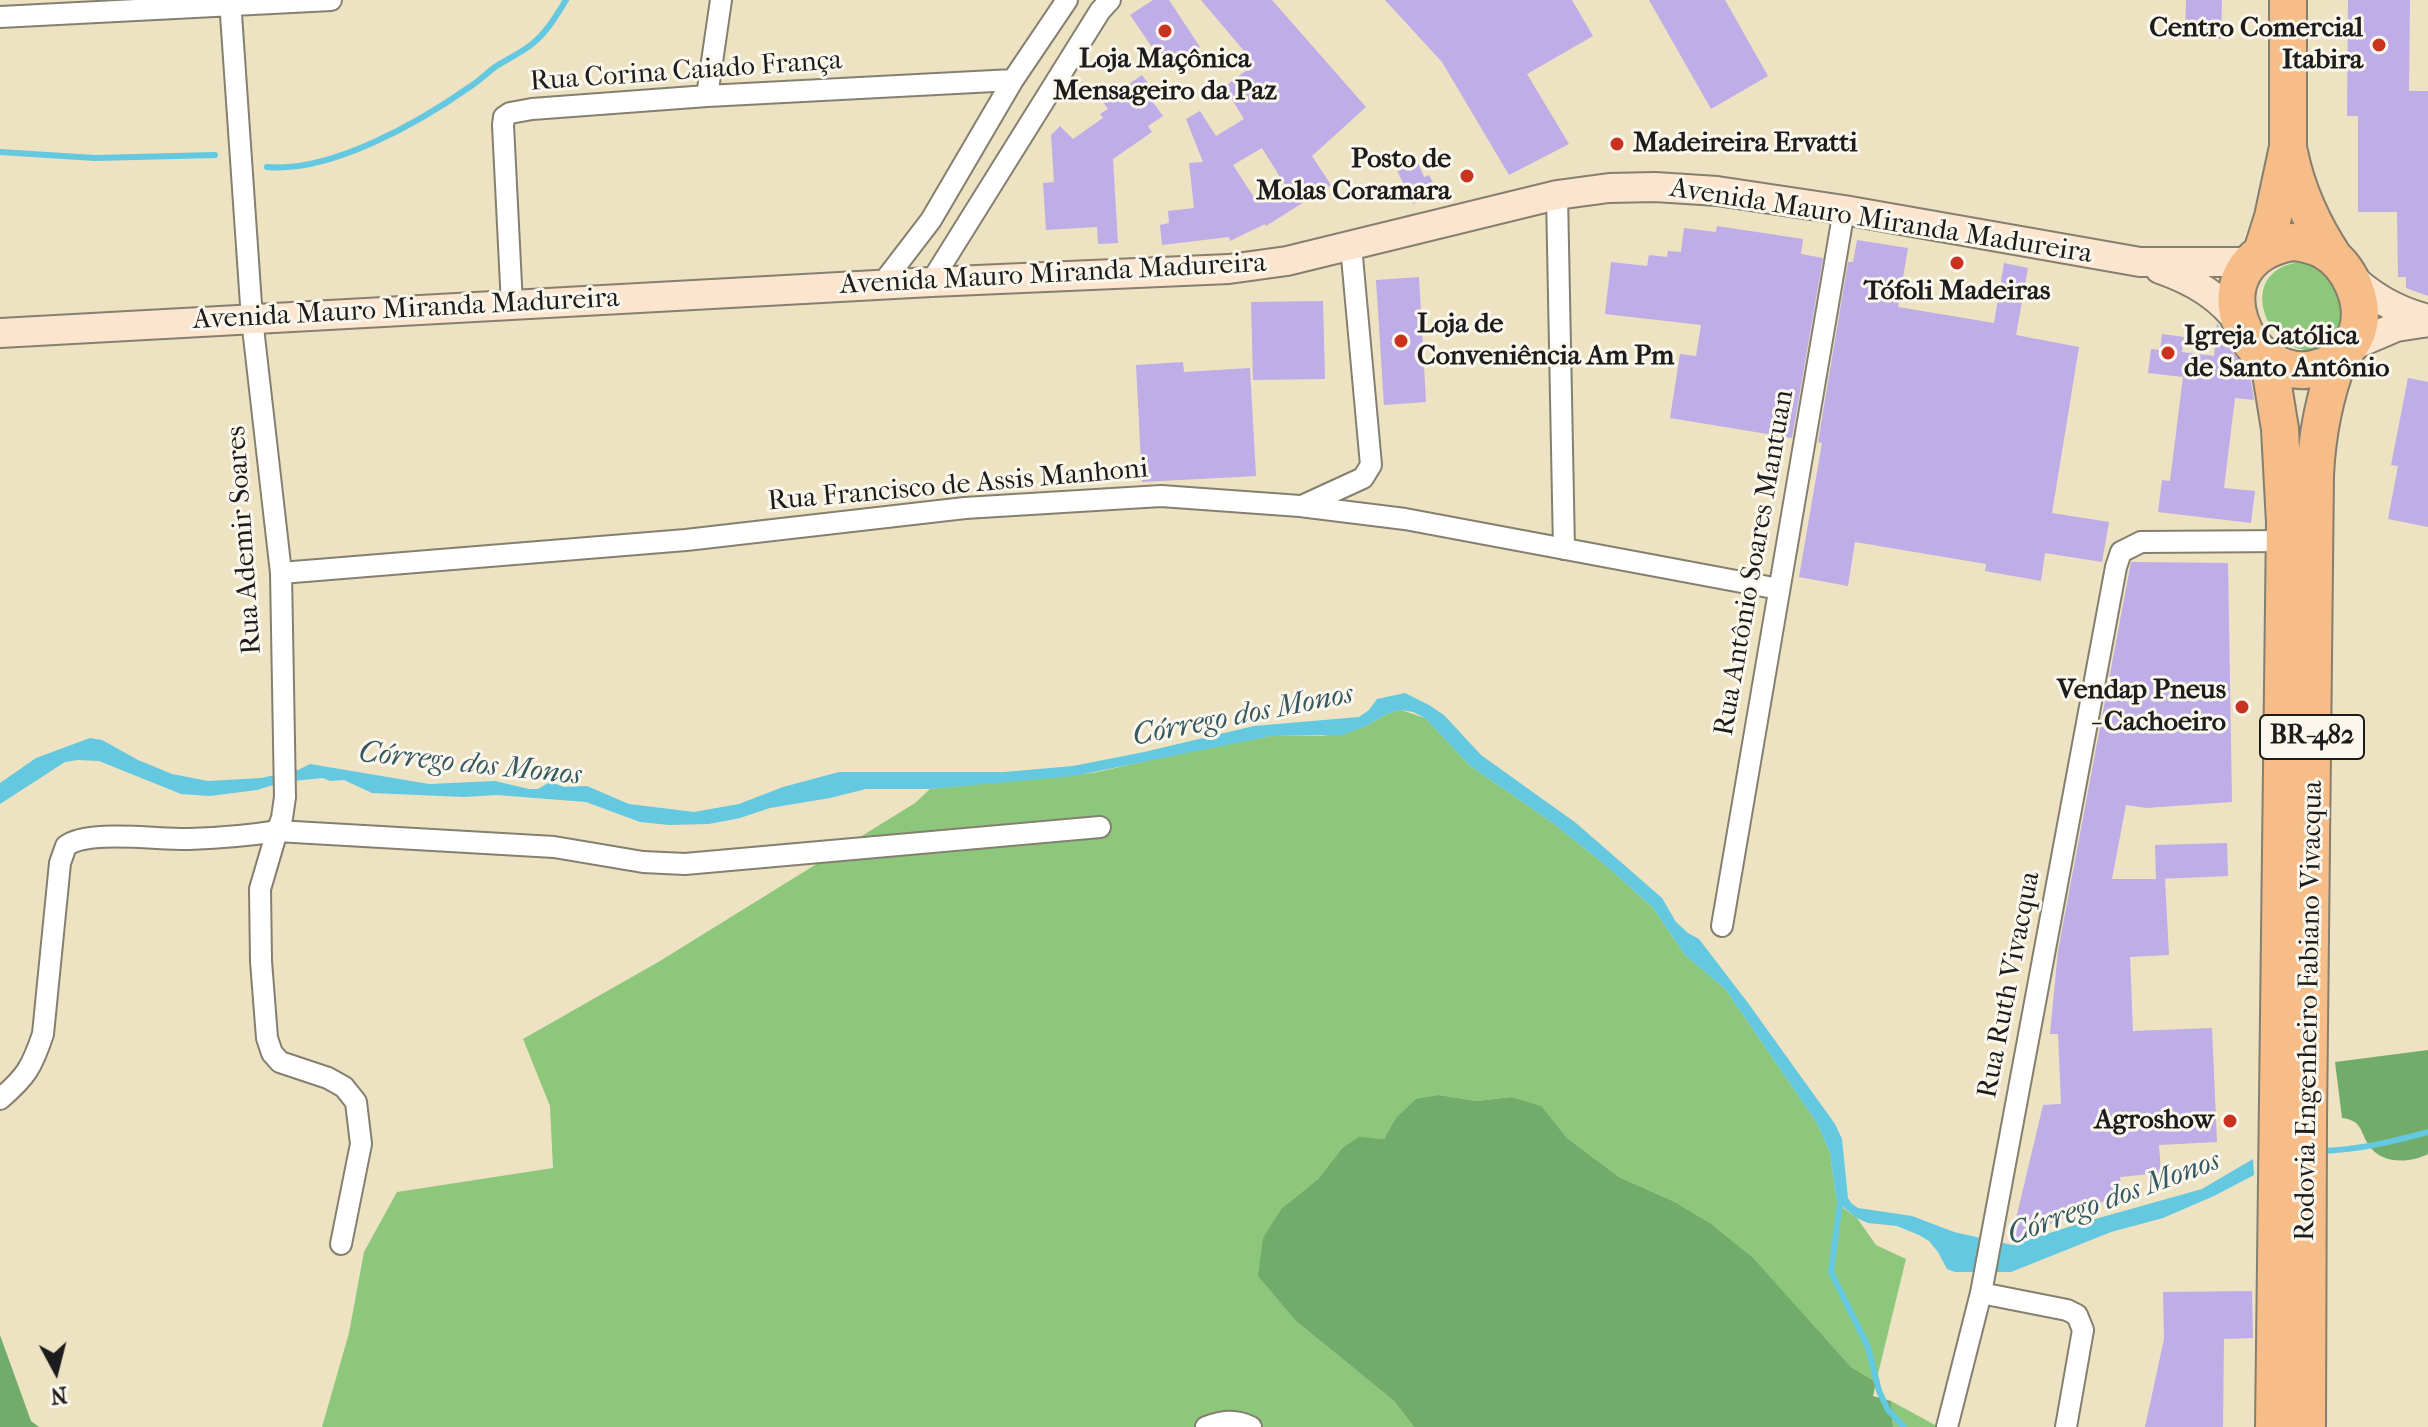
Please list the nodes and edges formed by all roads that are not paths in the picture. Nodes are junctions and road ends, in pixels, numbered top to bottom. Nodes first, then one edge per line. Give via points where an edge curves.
1 (331, 0) edge
2 (721, 0) edge
3 (1067, 0) edge
4 (2288, 0) edge
5 (230, 2) edge
6 (1099, 4) edge
7 (0, 17) edge
8 (1013, 80) junction
9 (707, 96) junction
10 (2288, 147) junction
11 (1557, 195) junction
12 (1844, 210) junction
13 (1351, 246) junction
14 (2256, 257) junction
15 (2140, 262) junction
16 (2340, 265) junction
17 (931, 282) junction
18 (882, 284) junction
19 (512, 305) junction
20 (252, 319) junction
21 (2428, 321) edge
22 (2242, 326) junction
23 (0, 333) edge
24 (2344, 352) junction
25 (2269, 361) junction
26 (1300, 506) junction
27 (2285, 541) junction
28 (1564, 549) junction
29 (281, 573) junction
30 (1779, 589) junction
31 (1100, 827) dead end
32 (277, 831) junction
33 (1722, 926) dead end
34 (0, 1099) edge
35 (2293, 1120) junction
36 (2293, 1185) junction
37 (341, 1244) dead end
38 (1983, 1285) junction
39 (1206, 1427) edge
40 (1251, 1427) edge
41 (1947, 1427) edge
42 (2066, 1427) edge
43 (2274, 1427) edge
44 (2307, 1427) edge

1 - 5 street
2 - 9 street
3 - 8 street
4 - 10 highway
5 - 7 street
5 - 20 street, Rua Ademir Soares
6 - 17 street
8 - 9 street, Rua Corina Caiado França
8 - 18 street via 931,220
9 - 19 street, Rua Corina Caiado França via 532,109 504,117
10 - 14 highway
10 - 16 highway via 2309,216
11 - 12 main road, Avenida Mauro Miranda Madureira via 1655,187
11 - 13 main road, Avenida Mauro Miranda Madureira
11 - 28 street
12 - 15 main road, Avenida Mauro Miranda Madureira
12 - 30 street, Rua Antônio Soares Mantuan
13 - 17 main road, Avenida Mauro Miranda Madureira via 1229,269
13 - 26 street via 1371,465 1363,478
14 - 15 main road
14 - 16 highway via 2277,245 2301,243 2325,251
14 - 22 highway via 2237,287
15 - 22 main road via 2210,292
16 - 21 main road via 2375,297
16 - 24 highway via 2356,291 2360,319
17 - 18 main road, Avenida Mauro Miranda Madureira
18 - 19 main road, Avenida Mauro Miranda Madureira
19 - 20 main road, Avenida Mauro Miranda Madureira
20 - 23 main road, Avenida Mauro Miranda Madureira
20 - 29 street, Rua Ademir Soares
21 - 24 main road via 2396,327
22 - 25 highway
24 - 25 highway via 2312,370 2297,371
24 - 35 highway, Rodovia Engenheiro Fabiano Vivacqua / BR-482 via 2328,385 2317,445
25 - 27 highway, Rodovia Engenheiro Fabiano Vivacqua / BR-482 via 2280,429
26 - 28 street, Rua Francisco de Assis Manhoni via 1405,519
26 - 29 street, Rua Francisco de Assis Manhoni via 1161,496 965,508 686,540
27 - 35 highway, Rodovia Engenheiro Fabiano Vivacqua / BR-482
27 - 38 street, Rua Ruth Vivacqua via 2141,542 2121,552
28 - 30 street, Rua Francisco de Assis Manhoni
29 - 32 street, Rua Ademir Soares via 285,797
30 - 33 street, Rua Antônio Soares Mantuan
31 - 32 street via 685,864 554,847
32 - 34 street via 228,838 85,837 66,846 43,1034 22,1081
32 - 37 street, Rua Ademir Soares via 260,889 267,1038 280,1062 328,1078 356,1102 361,1144
35 - 36 highway, Rodovia Engenheiro Fabiano Vivacqua / BR-482
36 - 43 highway, Rodovia Engenheiro Fabiano Vivacqua / BR-482
36 - 44 highway, Rodovia Engenheiro Fabiano Vivacqua / BR-482
38 - 41 street, Rua Ruth Vivacqua
38 - 42 street via 2077,1315 2083,1330
39 - 40 street via 1234,1421

